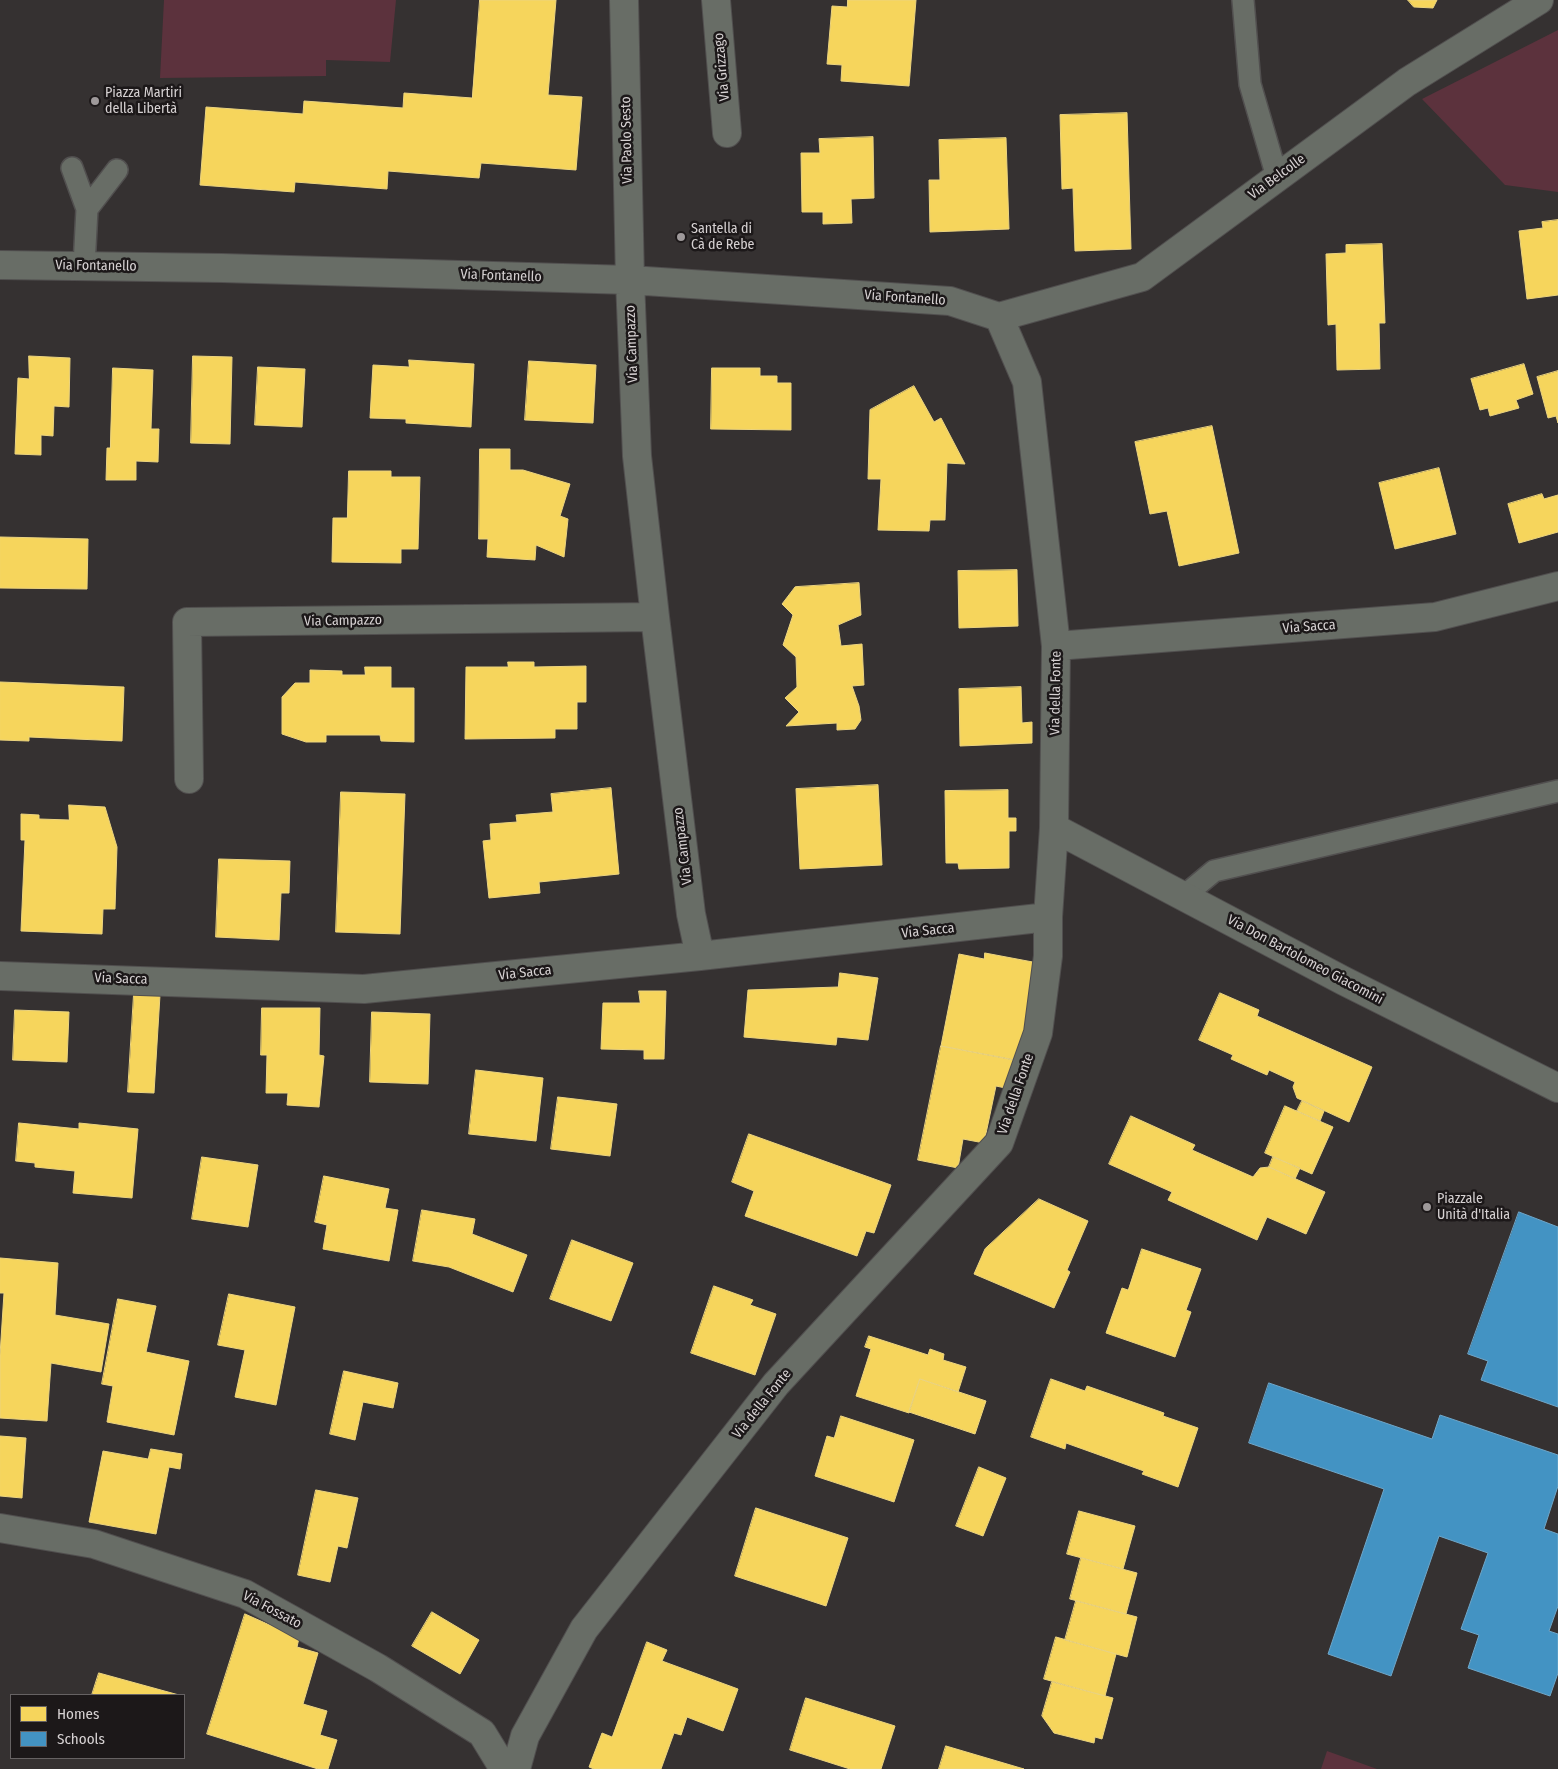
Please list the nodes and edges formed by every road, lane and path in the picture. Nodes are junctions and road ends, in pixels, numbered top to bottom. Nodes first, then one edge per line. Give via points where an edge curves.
1 (624, 0) edge
2 (716, 0) edge
3 (1244, 0) edge
4 (1539, 0) edge
5 (727, 133) dead end
6 (72, 168) dead end
7 (117, 170) dead end
8 (1277, 178) junction
9 (87, 209) junction
10 (0, 265) edge
11 (84, 266) junction
12 (630, 280) junction
13 (999, 317) junction
14 (1558, 586) edge
15 (655, 617) junction
16 (1056, 646) junction
17 (189, 779) dead end
18 (1558, 792) edge
19 (1054, 828) junction
20 (1184, 896) junction
21 (1048, 917) junction
22 (700, 956) junction
23 (0, 976) edge
24 (1558, 1088) edge
25 (0, 1528) edge
26 (504, 1769) edge
27 (516, 1769) edge

1 - 12 street, Via Paolo Sesto
2 - 5 street, Via Grizzago
3 - 8 lane via 1250,84
4 - 8 street, Via Belcolle via 1407,82
6 - 9 lane
7 - 9 lane
8 - 13 street, Via Belcolle via 1142,277
9 - 11 lane
10 - 11 street, Via Fontanello
11 - 12 street, Via Fontanello
12 - 13 street, Via Fontanello via 950,301
12 - 15 street, Via Campazzo via 637,456
13 - 16 street, Via della Fonte via 1027,382
14 - 16 street, Via Sacca via 1435,617
15 - 17 street, Via Campazzo via 187,622
15 - 22 street, Via Campazzo via 691,914
16 - 19 street, Via della Fonte
18 - 20 lane via 1214,871
19 - 20 street, Via Don Bartolomeo Giacomini
19 - 21 street, Via della Fonte
20 - 24 street, Via Don Bartolomeo Giacomini via 1344,981
21 - 22 street, Via Sacca
21 - 27 street, Via della Fonte via 1048,956 1038,1032 999,1143 776,1384 584,1629 525,1736
22 - 23 street, Via Sacca via 364,989
25 - 26 street, Via Fossato via 94,1544 245,1594 378,1668 482,1733

